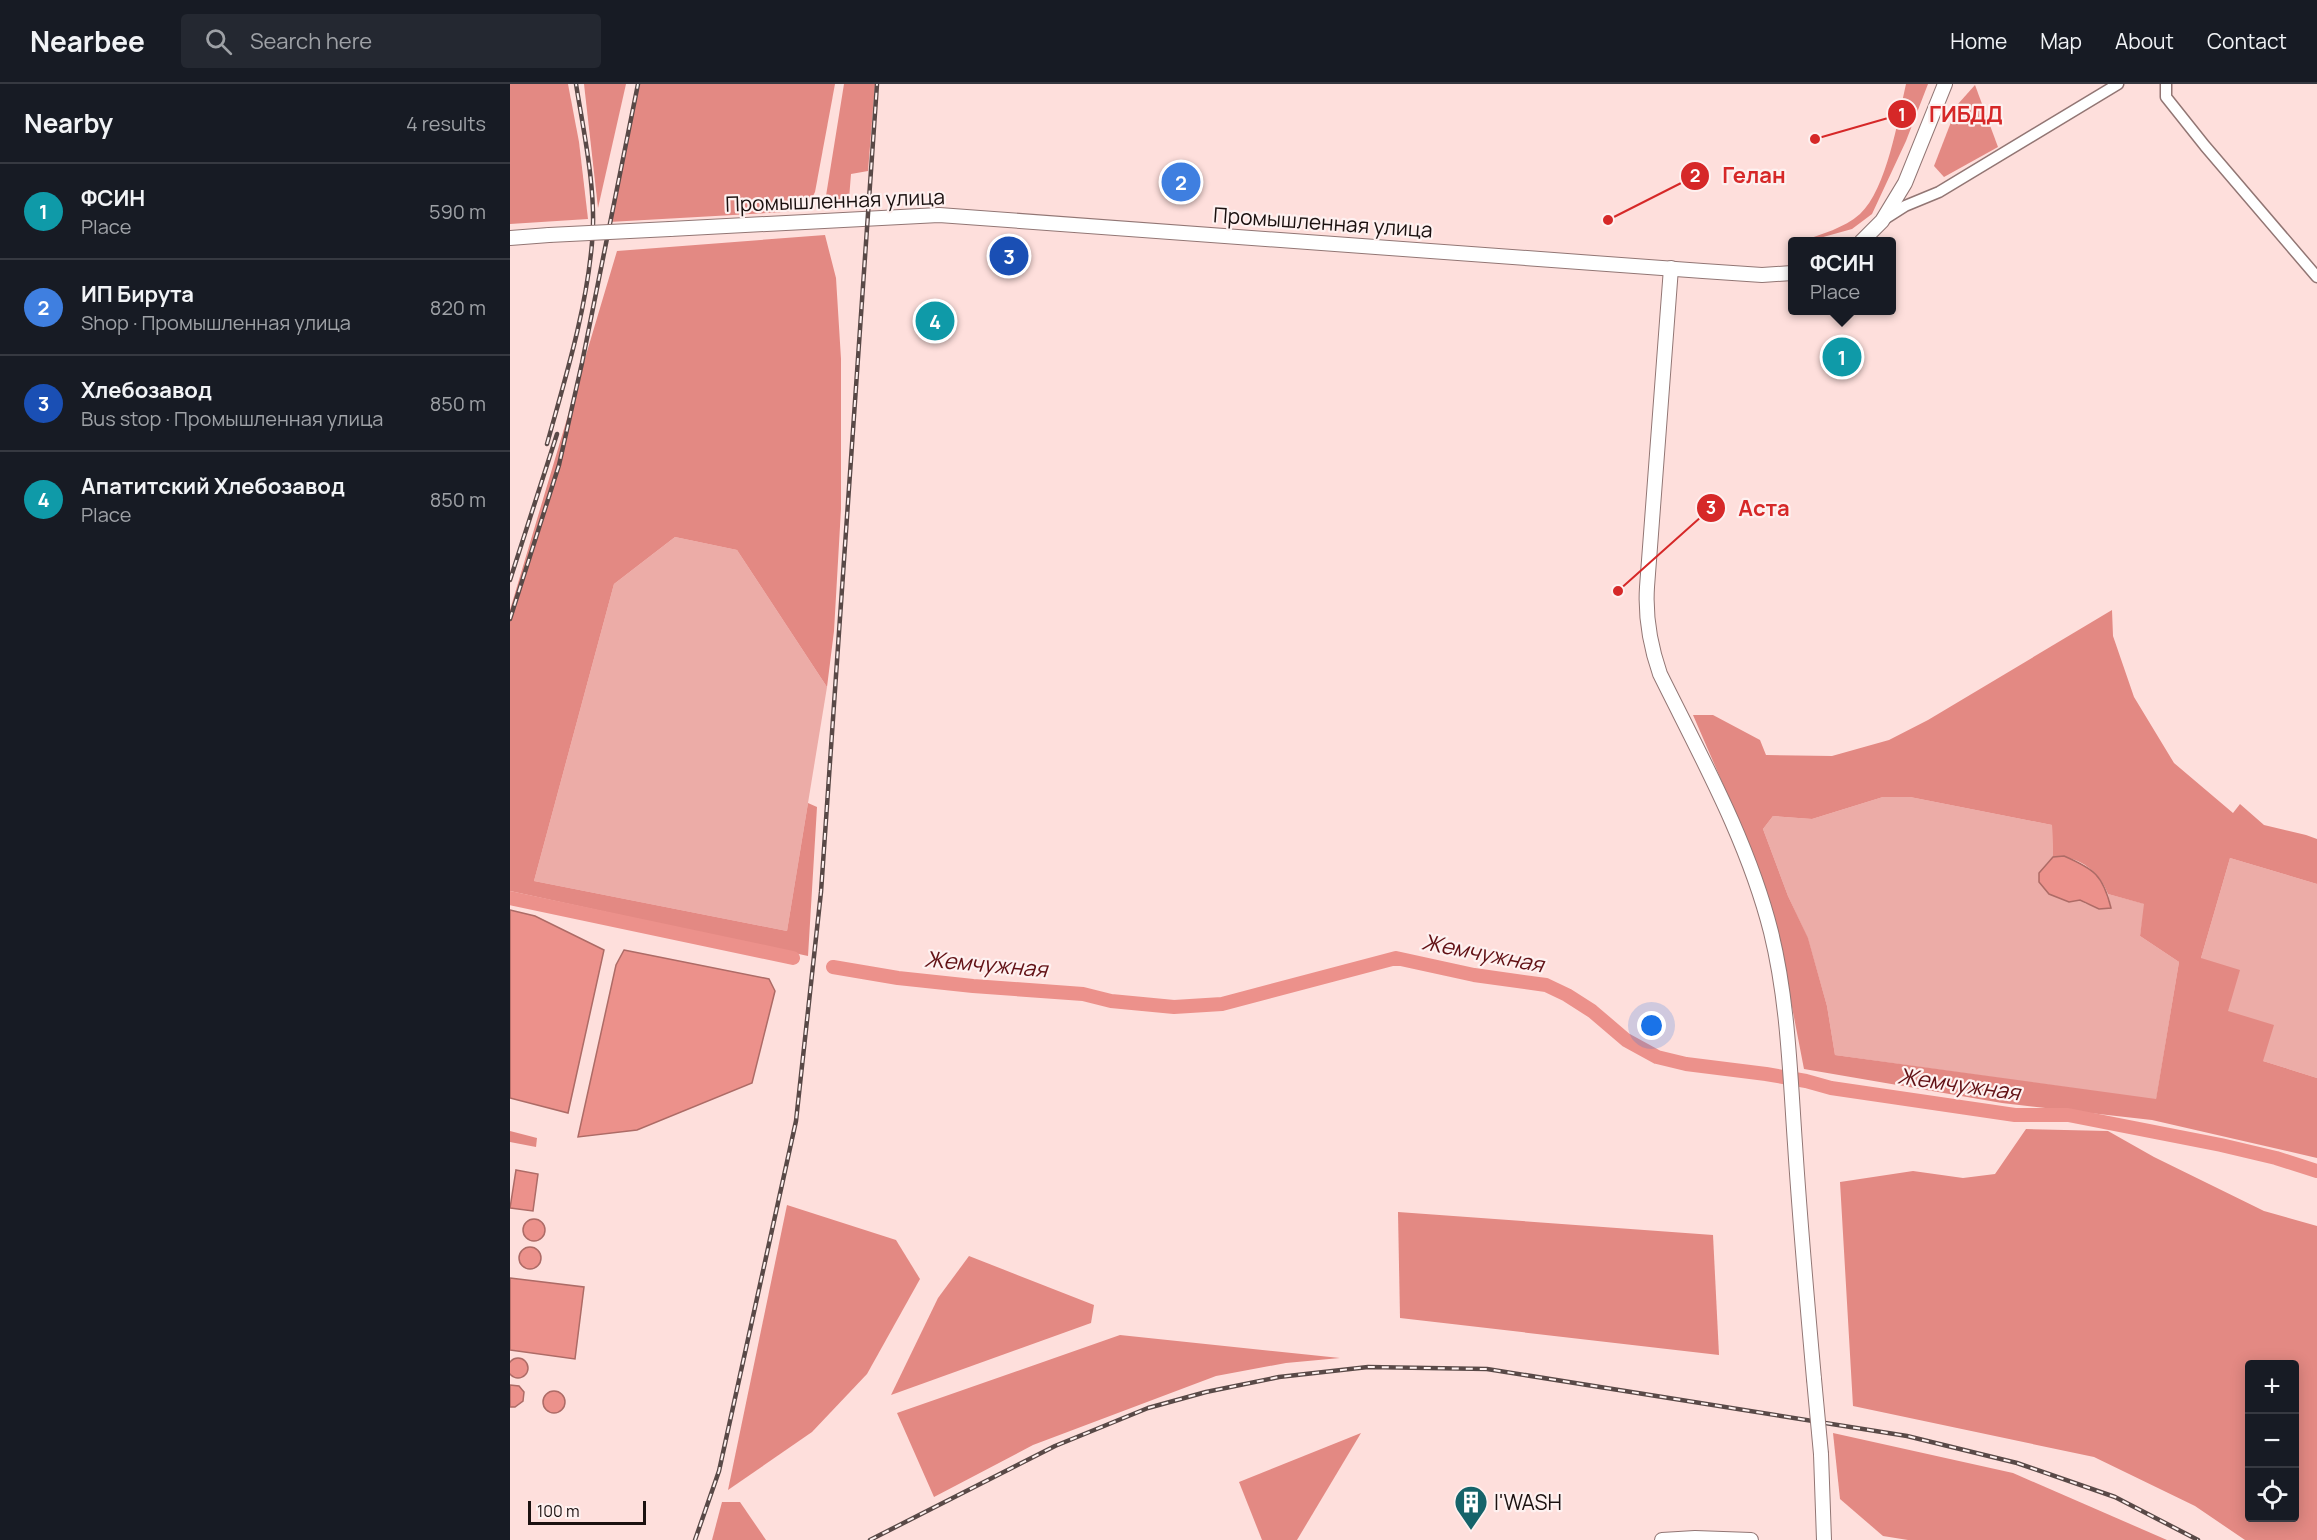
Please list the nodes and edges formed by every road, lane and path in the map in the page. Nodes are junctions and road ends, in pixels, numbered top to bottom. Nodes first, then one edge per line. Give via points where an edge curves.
1 (1945, 84) edge
2 (2118, 84) edge
3 (2166, 84) edge
4 (1882, 221) junction
5 (1866, 237) edge
6 (510, 238) edge
7 (1671, 268) junction
8 (1788, 273) edge
9 (2317, 277) edge
10 (1695, 1539) edge
11 (1662, 1540) edge
12 (1751, 1540) edge
13 (1824, 1540) edge

1 - 4 main road via 1905,183
2 - 4 street via 1949,186
3 - 9 street via 2166,96 2205,146
4 - 5 main road
6 - 7 main road, Промышленная улица, bridge via 939,215
7 - 8 main road, Промышленная улица
7 - 13 main road, bridge via 1647,625 1660,674 1731,819 1771,932 1788,1045 1821,1454
10 - 11 main road
10 - 12 main road

